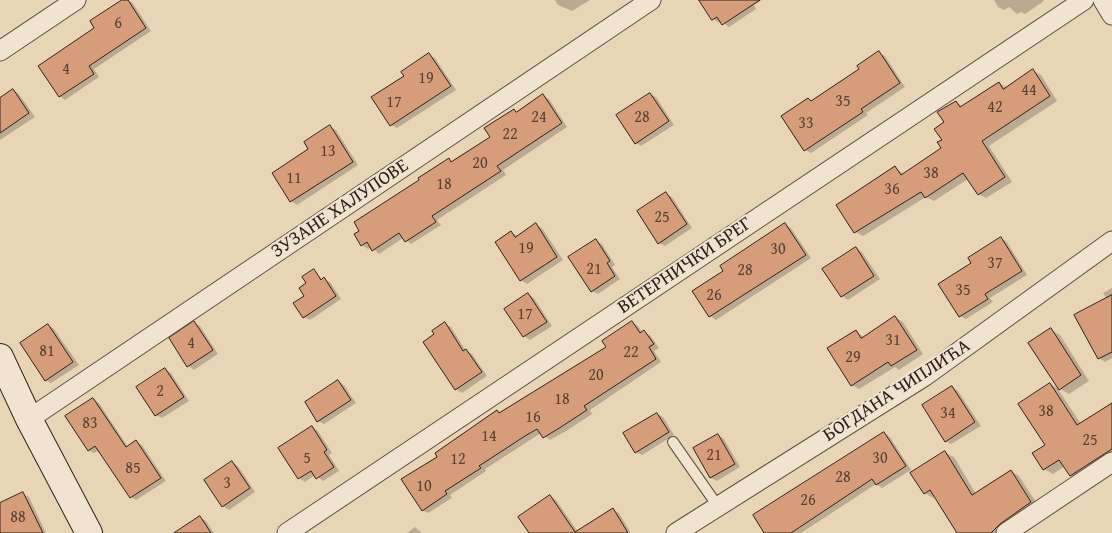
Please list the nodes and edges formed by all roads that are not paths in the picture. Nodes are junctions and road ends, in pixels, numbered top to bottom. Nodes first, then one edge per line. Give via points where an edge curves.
1 (76, 0) edge
2 (651, 0) edge
3 (1084, 0) edge
4 (1103, 0) edge
5 (1112, 15) edge
6 (0, 51) edge
7 (1112, 241) edge
8 (0, 357) edge
9 (29, 419) junction
10 (673, 442) dead end
11 (1112, 462) edge
12 (717, 505) junction
13 (89, 533) edge
14 (287, 533) edge
15 (676, 533) edge
16 (1006, 533) edge

1 - 6 street
2 - 9 street, ЗУЗАНЕ ХАЛУПОВЕ
3 - 14 street, ВЕТЕРНИЧКИ БРЕГ
4 - 5 street
7 - 12 street, БОГДАНА ЧИПЛИЋА via 925,376
8 - 9 street
9 - 13 street
10 - 12 lane
11 - 16 street
12 - 15 street, БОГДАНА ЧИПЛИЋА

